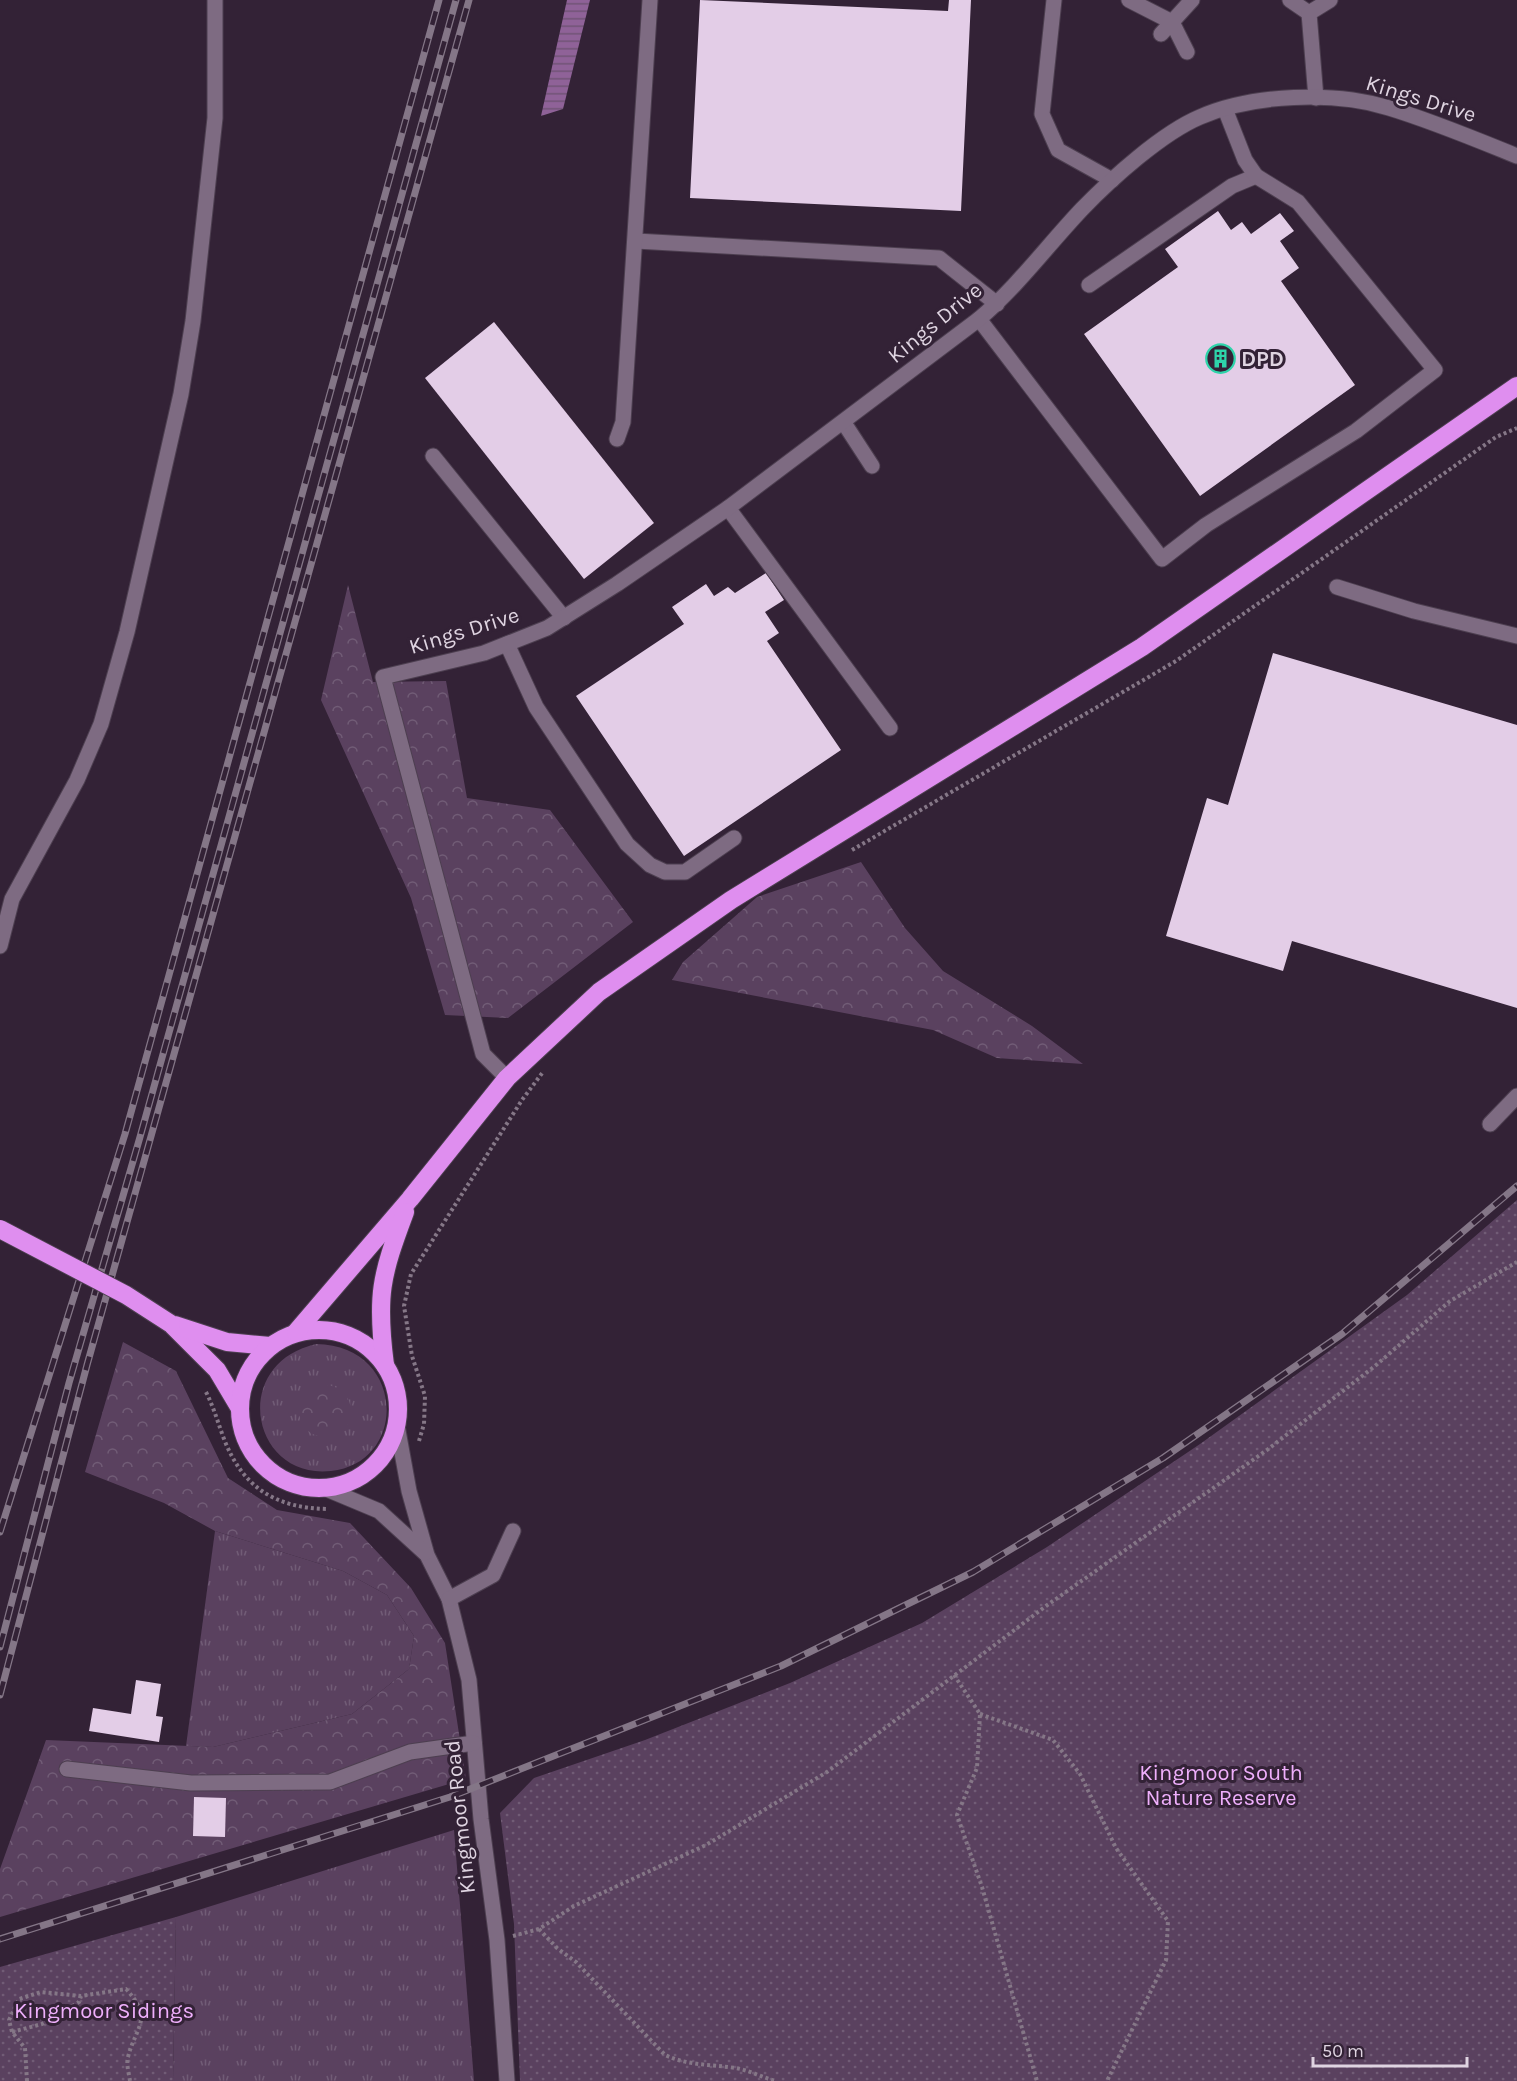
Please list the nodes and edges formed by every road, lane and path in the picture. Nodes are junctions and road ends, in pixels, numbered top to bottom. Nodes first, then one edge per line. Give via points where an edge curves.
1 (216, 0) edge
2 (650, 0) edge
3 (1054, 0) edge
4 (1129, 0) edge
5 (1192, 0) edge
6 (1290, 0) edge
7 (1330, 0) edge
8 (1309, 14) junction
9 (1167, 28) junction
10 (1187, 52) dead end
11 (1316, 98) junction
12 (1225, 109) junction
13 (1517, 156) edge
14 (1256, 176) junction
15 (1112, 180) junction
16 (636, 241) junction
17 (1089, 285) dead end
18 (997, 304) junction
19 (979, 319) junction
20 (1517, 386) edge
21 (844, 423) junction
22 (1517, 428) edge
23 (617, 439) dead end
24 (433, 456) dead end
25 (872, 466) dead end
26 (728, 508) junction
27 (1337, 587) dead end
28 (564, 618) junction
29 (1517, 636) edge
30 (507, 644) junction
31 (890, 728) dead end
32 (734, 838) dead end
33 (844, 855) dead end
34 (0, 946) edge
35 (544, 1071) dead end
36 (507, 1078) junction
37 (1517, 1096) edge
38 (1490, 1124) dead end
39 (410, 1199) junction
40 (0, 1229) edge
41 (1517, 1262) edge
42 (171, 1324) junction
43 (296, 1332) junction
44 (270, 1346) junction
45 (385, 1365) junction
46 (200, 1383) dead end
47 (239, 1407) junction
48 (397, 1425) junction
49 (417, 1447) dead end
50 (324, 1488) junction
51 (336, 1511) dead end
52 (513, 1531) dead end
53 (427, 1555) junction
54 (449, 1599) junction
55 (954, 1675) junction
56 (980, 1714) junction
57 (474, 1743) junction
58 (68, 1769) dead end
59 (539, 1929) junction
60 (497, 1940) junction
61 (81, 1995) junction
62 (12, 2032) junction
63 (27, 2081) edge
64 (130, 2081) edge
65 (507, 2081) edge
66 (776, 2081) edge
67 (1037, 2081) edge
68 (1107, 2081) edge

1 - 34 street via 215,118 193,321 127,632 101,724 77,780 12,899
2 - 16 street
3 - 15 street via 1042,114 1058,150
4 - 9 street
5 - 9 street
6 - 8 street
7 - 8 street
8 - 11 street
9 - 10 street
11 - 12 street, Kings Drive via 1290,97
11 - 13 street, Kings Drive via 1387,107
12 - 14 street via 1245,160
12 - 15 street, Kings Drive via 1199,117
14 - 17 street via 1232,186
14 - 19 street via 1298,202 1435,370 1356,431 1206,525 1162,559
15 - 18 street, Kings Drive
16 - 18 street via 939,258
16 - 23 street via 623,422
18 - 19 street, Kings Drive
19 - 21 street, Kings Drive
20 - 36 highway via 1142,647 730,900 653,952 599,992
21 - 25 street
21 - 26 street, Kings Drive
22 - 33 path via 1496,437 1176,661
24 - 28 street
26 - 28 street, Kings Drive
26 - 31 street
27 - 29 street
28 - 30 street, Kings Drive
30 - 32 street via 536,707 627,844 650,865 665,872 685,872
30 - 36 street, Kings Drive via 383,677 483,1054
35 - 49 path via 411,1274 404,1306 407,1333 425,1396 424,1424
36 - 39 highway
37 - 38 street
39 - 43 highway
39 - 45 highway via 380,1292
40 - 42 highway, bridge via 126,1295
41 - 55 path via 1450,1301 1375,1366 1267,1450
42 - 44 highway via 227,1342
42 - 47 highway via 217,1370
43 - 44 highway
43 - 45 highway via 339,1332 365,1344
44 - 47 highway via 248,1373
45 - 48 highway via 396,1387
46 - 51 path via 216,1411 224,1440 237,1465 256,1487 279,1502
47 - 50 highway via 244,1436 269,1471 295,1485
48 - 50 highway via 383,1456 371,1469 357,1479
48 - 53 street, Kingmoor Road via 402,1463
50 - 53 street, Kingmoor Road via 379,1511
52 - 54 street via 493,1575
53 - 54 street, Kingmoor Road
54 - 57 street, Kingmoor Road via 469,1680
55 - 56 path
55 - 59 path via 827,1772 706,1845 574,1906
56 - 67 path via 977,1768 957,1815 982,1887
56 - 68 path via 1053,1740 1080,1774 1116,1848 1168,1921 1166,1960
57 - 58 street via 410,1752 330,1782 191,1783
57 - 60 street, Kingmoor Road
59 - 60 path
59 - 66 path via 665,2055 680,2062 737,2068
60 - 65 street, Kingmoor Road
61 - 62 path via 80,2002 42,2024
61 - 62 path via 41,1992 19,1999 9,2020
61 - 64 path via 126,1989 139,2003 141,2022 127,2059
62 - 63 path via 25,2048

